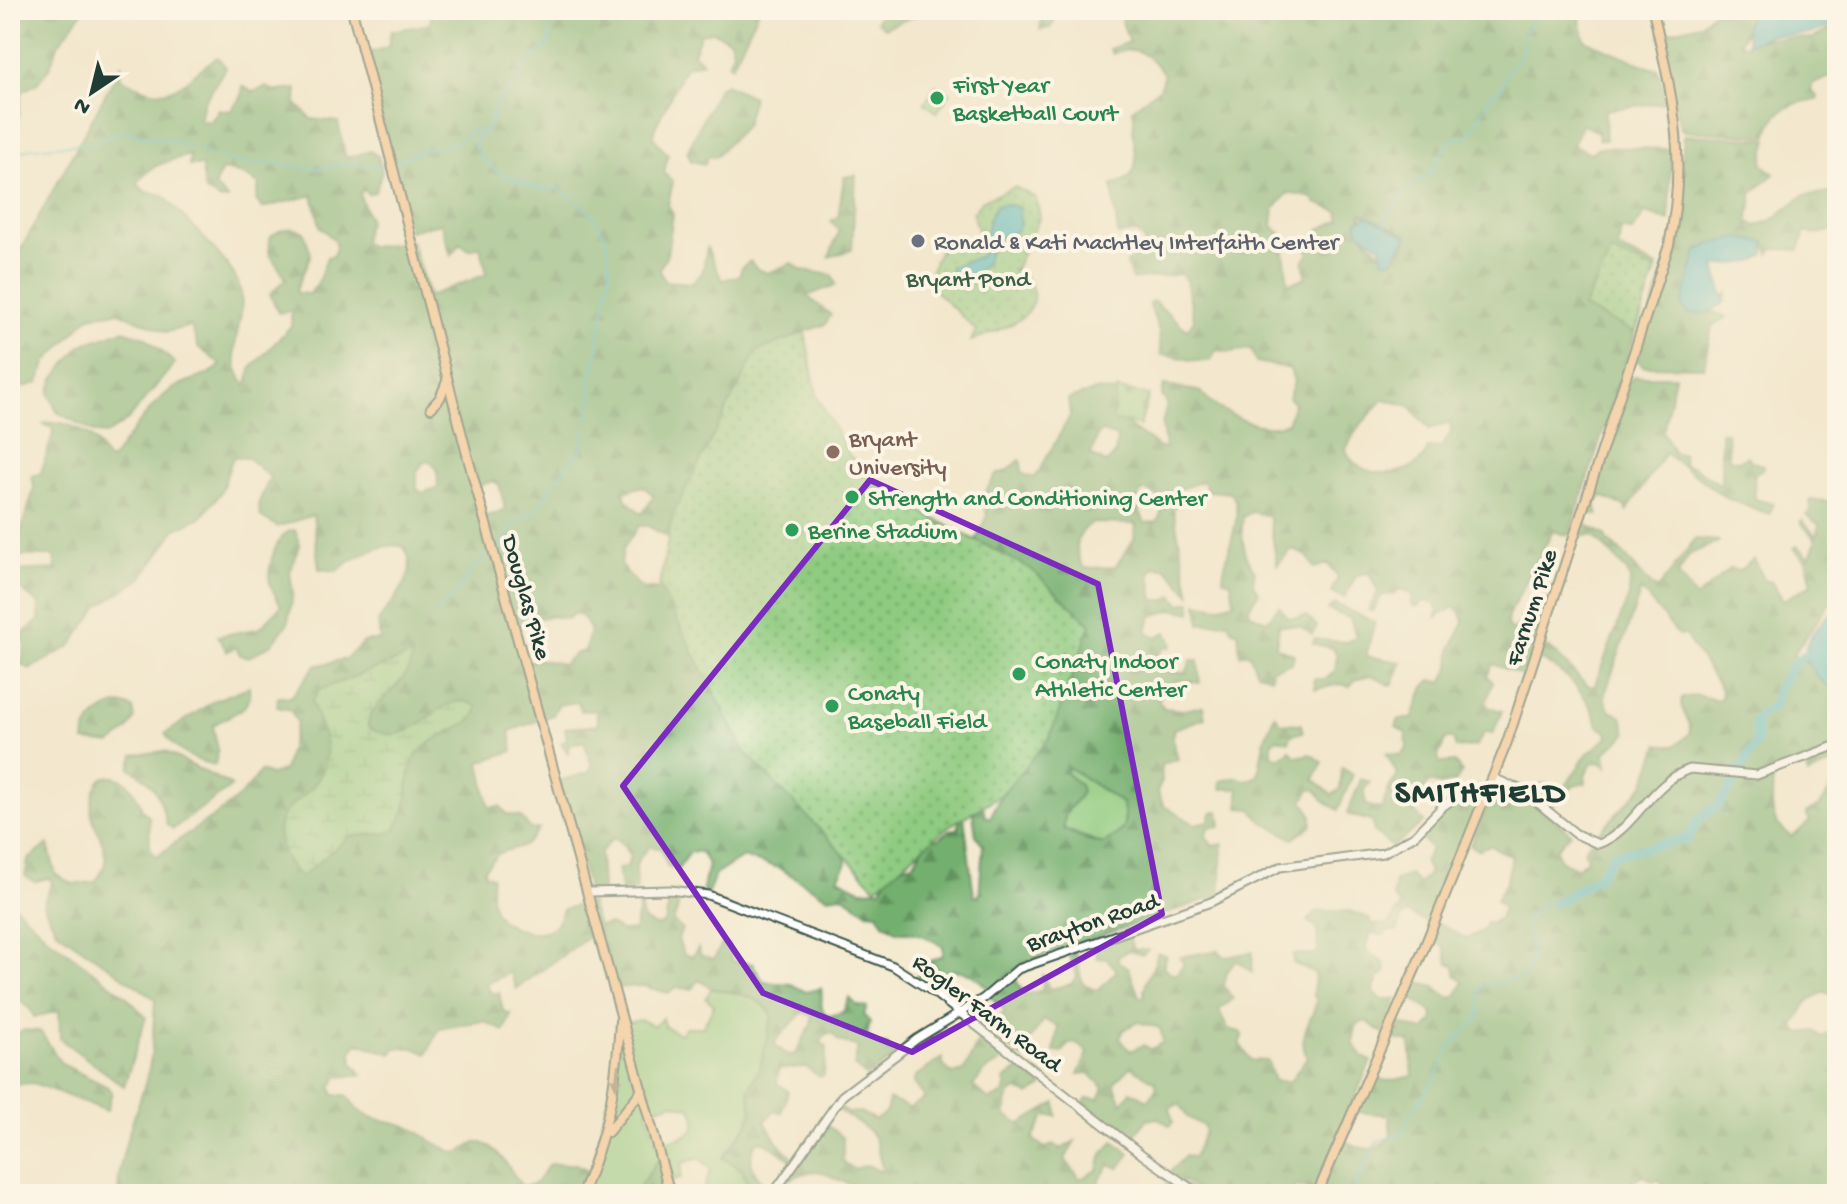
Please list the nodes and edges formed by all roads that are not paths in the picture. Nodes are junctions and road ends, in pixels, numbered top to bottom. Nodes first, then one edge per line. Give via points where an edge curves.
1 (352, 10) edge
2 (1653, 10) edge
3 (447, 376) junction
4 (431, 408) dead end
5 (1837, 745) edge
6 (1493, 778) junction
7 (1486, 794) junction
8 (589, 892) junction
9 (621, 1013) junction
10 (960, 1014) junction
11 (642, 1090) junction
12 (604, 1139) junction
13 (582, 1194) edge
14 (670, 1194) edge
15 (773, 1194) edge
16 (1199, 1194) edge
17 (1317, 1194) edge

1 - 3 main road, Douglas Pike
2 - 6 main road, Farnum Pike via 1678,133 1679,188 1671,235
3 - 4 main road via 446,388
3 - 8 main road, Douglas Pike
5 - 6 street via 1771,772 1683,771 1658,787 1618,831 1598,844 1576,834 1522,790
6 - 7 main road, Farnum Pike
7 - 10 street, Brayton Road via 1458,796 1414,836 1383,853 1280,867 1211,902 1027,965
7 - 17 main road, Farnum Pike
8 - 9 main road, Douglas Pike
8 - 10 street, Rogler Farm Road via 670,890 708,895 893,966
9 - 11 main road, Douglas Pike
9 -> 12 main road via 619,1070
10 - 15 street, Brayton Road via 917,1039 842,1096
10 - 16 street, Rogler Farm Road
11 - 12 main road
11 - 14 main road, Douglas Pike
12 - 13 main road

